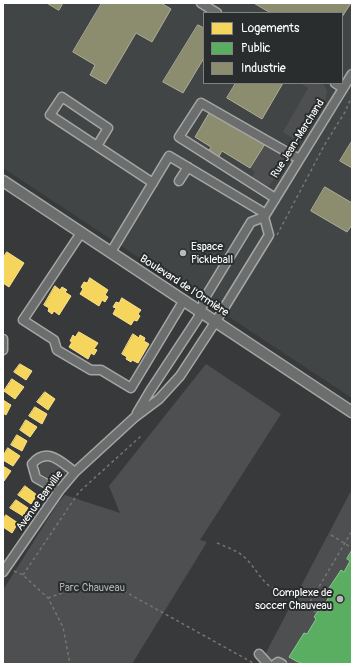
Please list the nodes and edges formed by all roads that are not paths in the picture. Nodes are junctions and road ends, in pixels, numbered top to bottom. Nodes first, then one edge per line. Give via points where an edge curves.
1 (200, 3) edge
2 (215, 12) edge
3 (352, 74) edge
4 (337, 84) edge
5 (343, 88) junction
6 (97, 146) junction
7 (299, 159) junction
8 (188, 167) junction
9 (180, 181) dead end
10 (3, 182) edge
11 (153, 183) junction
12 (275, 198) junction
13 (265, 215) junction
14 (81, 233) junction
15 (111, 252) junction
16 (184, 300) junction
17 (201, 311) junction
18 (216, 321) junction
19 (3, 339) edge
20 (3, 350) edge
21 (352, 412) edge
22 (135, 416) junction
23 (75, 472) junction
24 (58, 491) junction
25 (4, 568) edge
26 (259, 654) dead end
27 (268, 664) edge
28 (276, 664) edge
29 (282, 664) edge

1 - 2 street
3 - 5 street, Rue Jean-Marchand
4 - 5 street
5 - 7 street, Rue Jean-Marchand
6 - 6 street via 50,115 62,97 108,128
6 - 11 street
7 - 12 street, Rue Jean-Marchand
7 - 12 street via 201,103 179,138
8 - 9 street
8 - 11 street via 169,156
8 - 13 street
10 - 14 main road, Boulevard de l'Ormière
11 - 15 street
12 - 13 street, Rue Jean-Marchand
13 - 17 street, Rue Jean-Marchand via 251,222 206,296
13 - 18 street via 269,235
14 - 15 main road, Boulevard de l'Ormière
14 - 16 street via 23,320 54,340 57,350 91,370 101,370 131,388
15 - 16 main road, Boulevard de l'Ormière
16 - 17 main road, Boulevard de l'Ormière
17 - 18 main road, Boulevard de l'Ormière
17 - 22 street, Avenue Banville
18 - 21 main road, Boulevard de l'Ormière
18 - 22 street, Avenue Banville via 180,376 159,399
19 - 20 street
22 - 23 street, Avenue Banville
23 - 24 street, Avenue Banville
23 - 24 street via 54,457 45,455 32,464 36,478
24 - 25 street, Avenue Banville
26 - 27 street
28 - 29 street

